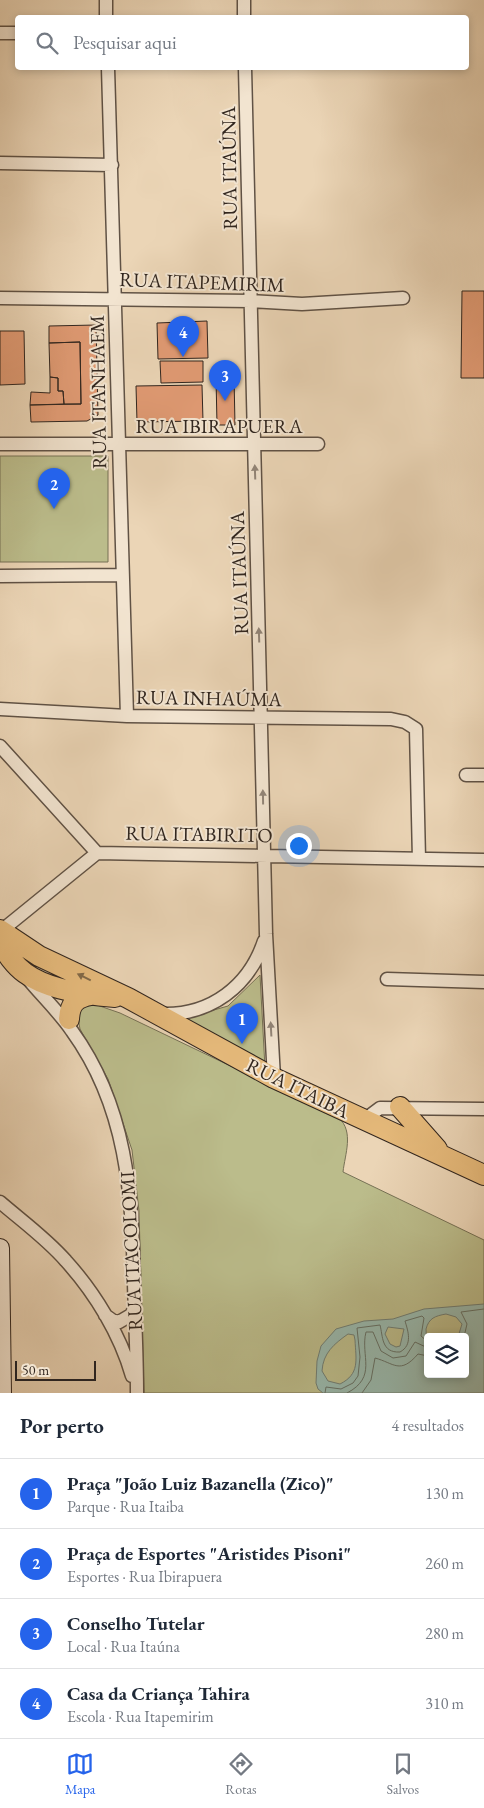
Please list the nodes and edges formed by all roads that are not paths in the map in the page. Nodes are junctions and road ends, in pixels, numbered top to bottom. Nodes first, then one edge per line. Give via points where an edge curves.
1 (106, 0) edge
2 (244, 0) edge
3 (106, 15) edge
4 (244, 15) edge
5 (0, 33) edge
6 (15, 33) edge
7 (108, 70) edge
8 (245, 70) edge
9 (0, 163) edge
10 (112, 165) junction
11 (0, 298) edge
12 (403, 298) dead end
13 (115, 299) junction
14 (252, 301) junction
15 (0, 444) edge
16 (318, 444) dead end
17 (118, 445) junction
18 (254, 445) junction
19 (121, 575) junction
20 (0, 576) edge
21 (0, 709) edge
22 (127, 716) junction
23 (262, 717) junction
24 (0, 746) edge
25 (466, 775) dead end
26 (484, 775) edge
27 (97, 853) junction
28 (264, 856) junction
29 (419, 859) junction
30 (484, 860) edge
31 (0, 931) edge
32 (266, 934) junction
33 (39, 956) junction
34 (6, 959) edge
35 (59, 966) junction
36 (386, 979) dead end
37 (484, 982) edge
38 (64, 988) junction
39 (91, 996) junction
40 (128, 998) junction
41 (156, 1014) junction
42 (71, 1025) junction
43 (274, 1078) junction
44 (400, 1108) junction
45 (484, 1109) edge
46 (364, 1120) junction
47 (446, 1157) junction
48 (484, 1175) edge
49 (0, 1202) edge
50 (0, 1248) edge
51 (135, 1307) junction
52 (103, 1313) junction
53 (2, 1393) edge
54 (137, 1393) edge

1 - 3 street
2 - 4 street
5 - 6 street
7 - 10 street, RUA ITANHAEM
8 - 14 street, RUA ITAÚNA
9 - 10 street
10 - 13 street, RUA ITANHAEM
11 - 13 street, RUA ITAPEMIRIM
12 - 14 street, RUA ITAPEMIRIM via 302,304
13 - 14 street, RUA ITAPEMIRIM
13 - 17 street, RUA ITANHAEM
14 - 18 street, RUA ITAÚNA
15 - 17 street, RUA IBIRAPUERA
16 - 18 street, RUA IBIRAPUERA
17 - 18 street, RUA IBIRAPUERA
17 - 19 street, RUA ITANHAEM
23 -> 18 street, RUA ITAÚNA
19 - 20 street
19 - 22 street, RUA ITANHAEM
21 - 22 street, RUA INHAÚMA
22 - 23 street, RUA INHAÚMA
28 -> 23 street, RUA ITAÚNA
23 - 29 street, RUA INHAÚMA via 391,719 406,722 416,729
24 - 27 street
25 - 26 street
27 - 28 street, RUA ITABIRITO
27 - 31 street, RUA ITABIRITO
28 - 29 street, RUA ITABIRITO
28 - 32 street, RUA ITAÚNA
29 - 30 street, RUA ITABIRITO
31 - 33 main road, RUA ITAIBA
32 - 41 street via 258,958 243,982 224,997 203,1009 181,1015
43 -> 32 street, RUA ITAÚNA
33 - 34 main road
33 - 35 main road, RUA ITAIBA
34 - 38 main road, RUA ITAIBA via 26,974
34 - 42 street, RUA ITACOLOMI
35 - 38 main road
40 -> 35 main road, RUA ITAIBA
36 - 37 street
38 - 39 main road, RUA ITAIBA
38 - 42 street, RUA ITACOLOMI
39 - 40 main road, RUA ITAIBA
39 - 42 main road via 74,1001 70,1007
40 - 41 main road, RUA ITAIBA
41 - 43 main road, RUA ITAIBA
42 - 51 street, RUA ITACOLOMI via 101,1082 124,1152 132,1211
43 - 46 main road, RUA ITAIBA
44 - 45 street, RUA ITAIBA
44 - 46 street, RUA ITAIBA via 380,1108
44 - 47 main road
46 - 47 main road, RUA ITAIBA
47 - 48 main road, RUA ITAIBA
49 - 52 street via 66,1260
50 - 53 street
51 - 52 street via 131,1315 119,1322
51 - 54 street, RUA ITACOLOMI
52 - 54 street via 127,1360

